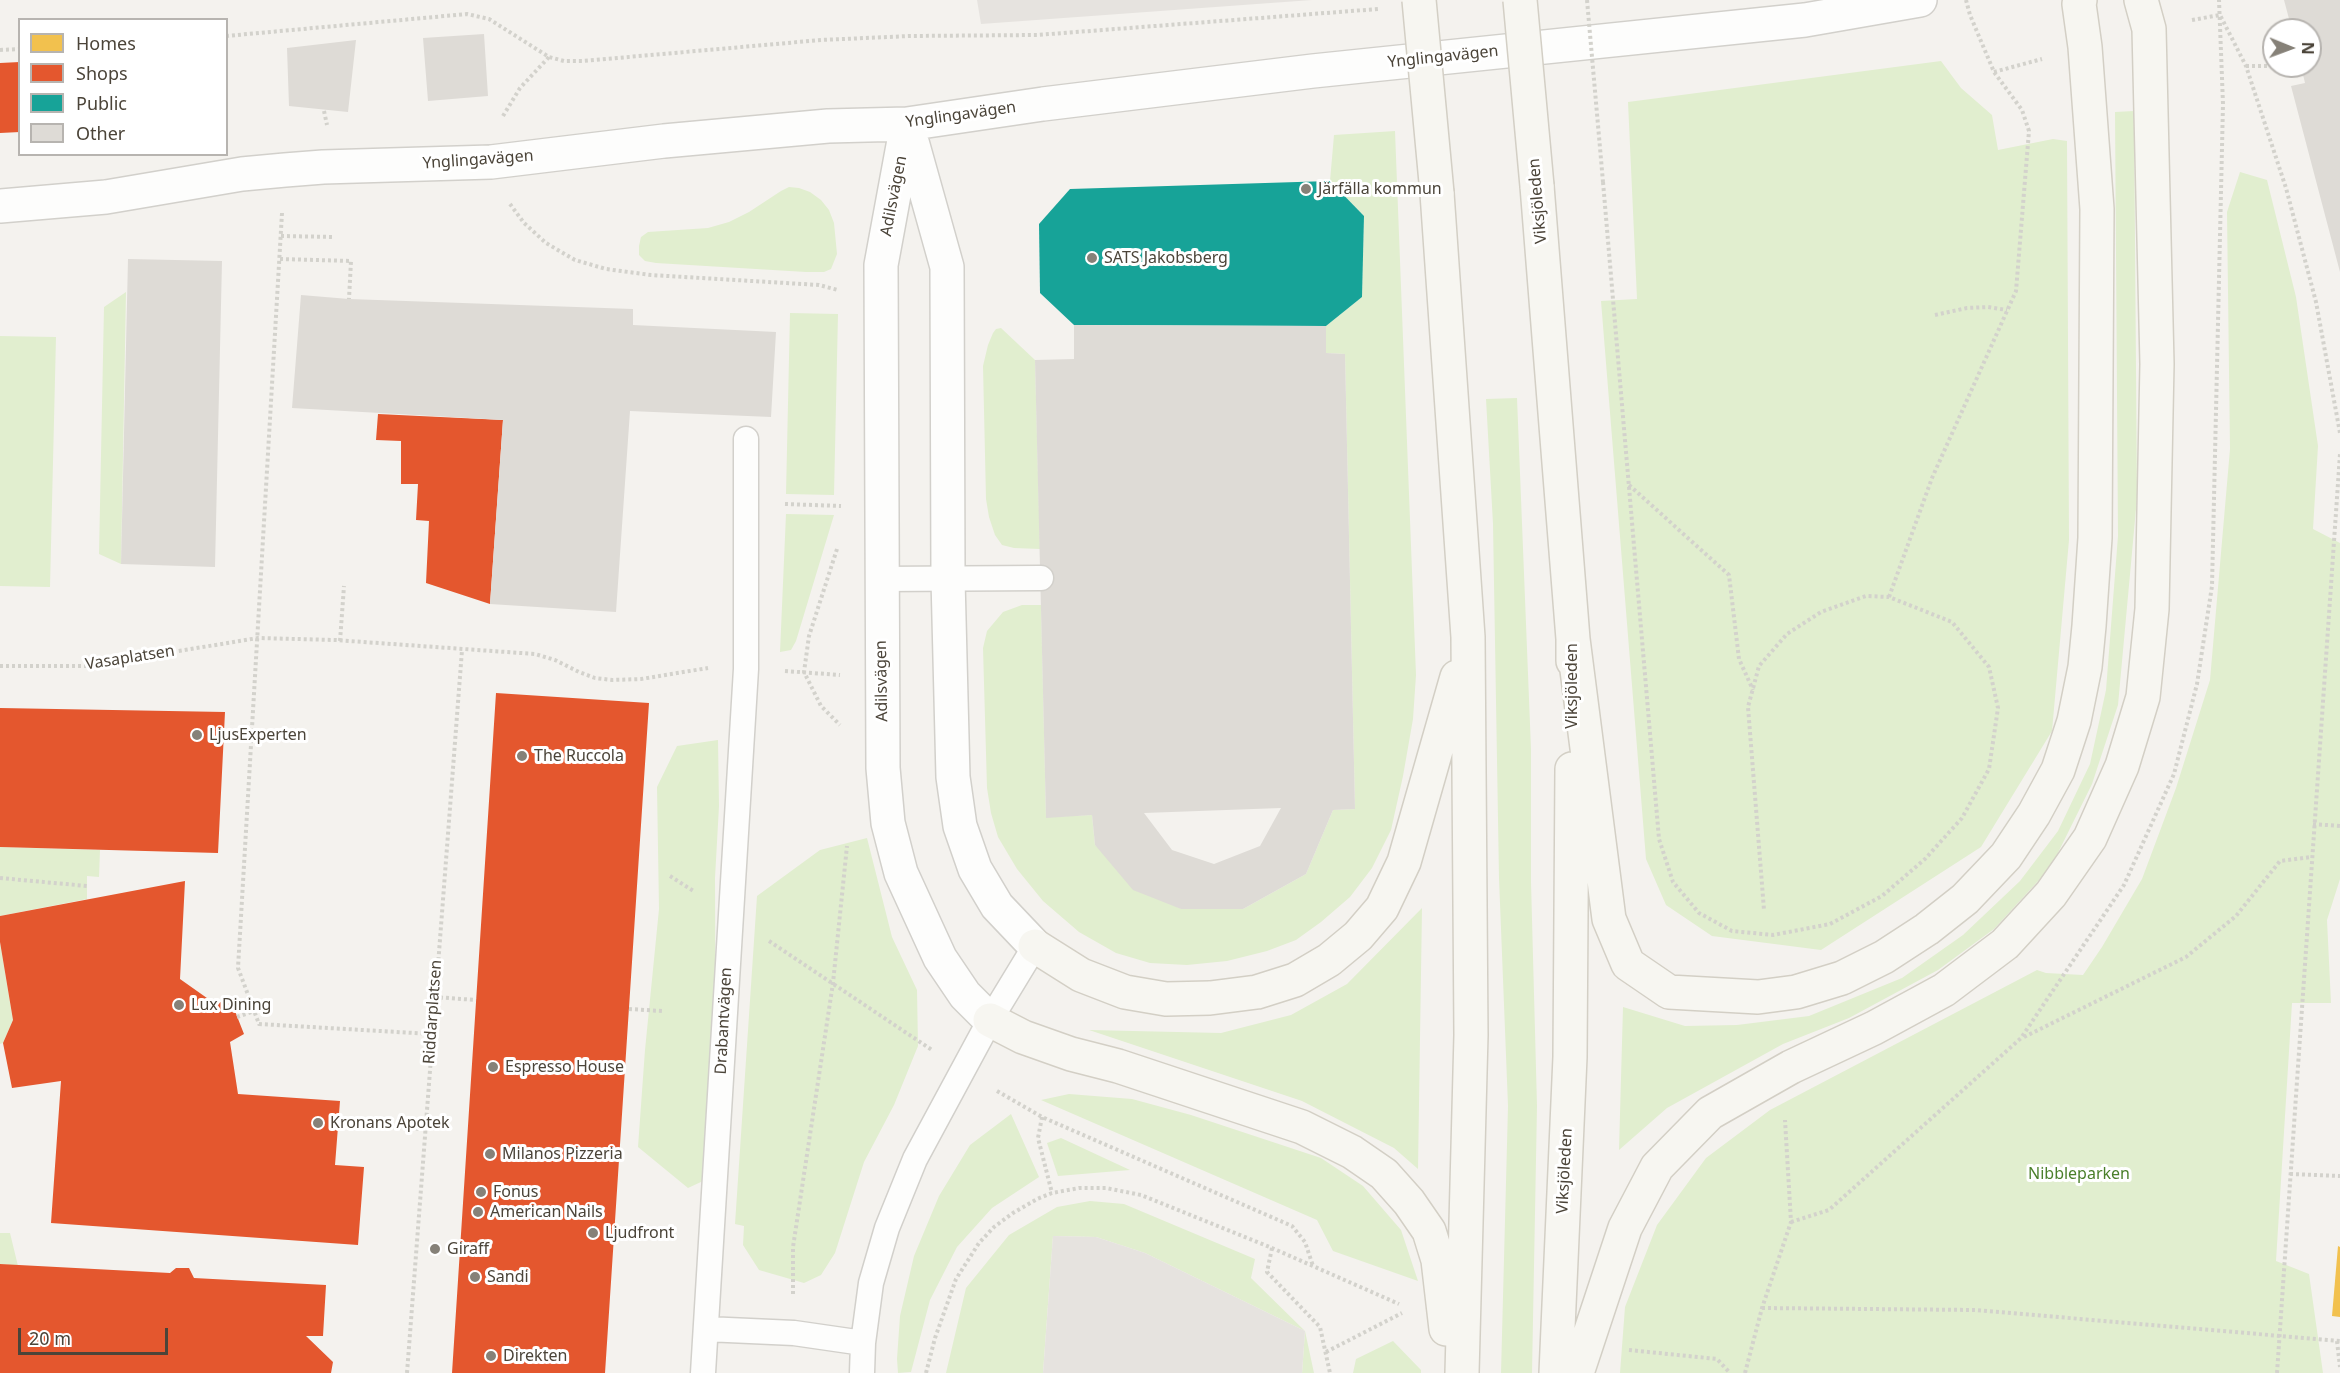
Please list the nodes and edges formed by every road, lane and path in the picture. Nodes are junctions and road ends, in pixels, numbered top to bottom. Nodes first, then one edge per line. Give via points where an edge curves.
1 (1419, 0) edge
2 (1520, 0) edge
3 (1587, 0) edge
4 (1920, 0) edge
5 (1966, 0) edge
6 (2080, 0) edge
7 (2141, 0) edge
8 (1380, 9) dead end
9 (2220, 15) dead end
10 (228, 36) edge
11 (18, 49) edge
12 (0, 50) edge
13 (549, 57) junction
14 (2246, 66) junction
15 (2262, 66) edge
16 (907, 124) junction
17 (490, 162) junction
18 (285, 170) junction
19 (0, 206) edge
20 (281, 236) junction
21 (335, 237) dead end
22 (280, 259) junction
23 (844, 297) dead end
24 (350, 299) dead end
25 (2007, 310) junction
26 (1935, 315) dead end
27 (2340, 433) edge
28 (746, 439) dead end
29 (2340, 454) edge
30 (1629, 485) junction
31 (745, 503) junction
32 (848, 506) dead end
33 (837, 547) dead end
34 (2334, 568) junction
35 (2340, 568) edge
36 (1041, 578) dead end
37 (881, 579) junction
38 (948, 579) junction
39 (344, 586) dead end
40 (1889, 597) junction
41 (1467, 637) junction
42 (258, 638) junction
43 (1573, 639) junction
44 (340, 641) junction
45 (462, 650) junction
46 (0, 666) edge
47 (746, 669) junction
48 (804, 672) junction
49 (843, 675) dead end
50 (1753, 690) junction
51 (843, 727) dead end
52 (2313, 824) junction
53 (2340, 826) edge
54 (848, 836) dead end
55 (2311, 857) junction
56 (0, 878) edge
57 (87, 886) dead end
58 (1764, 910) dead end
59 (730, 915) junction
60 (1035, 946) junction
61 (833, 982) junction
62 (434, 997) junction
63 (476, 1000) dead end
64 (629, 1009) dead end
65 (254, 1011) junction
66 (662, 1011) dead end
67 (237, 1017) dead end
68 (990, 1020) junction
69 (432, 1034) junction
70 (2021, 1038) dead end
71 (962, 1070) junction
72 (1785, 1114) dead end
73 (1042, 1117) junction
74 (338, 1124) dead end
75 (424, 1129) junction
76 (2290, 1174) junction
77 (2340, 1176) edge
78 (1052, 1193) junction
79 (1272, 1248) junction
80 (1313, 1266) junction
81 (1400, 1304) dead end
82 (1762, 1308) junction
83 (1411, 1309) dead end
84 (706, 1329) junction
85 (794, 1333) junction
86 (2279, 1336) junction
87 (2338, 1341) edge
88 (863, 1343) junction
89 (1626, 1349) dead end
90 (1326, 1352) junction
91 (2340, 1367) edge
92 (407, 1373) edge
93 (703, 1373) edge
94 (862, 1373) edge
95 (926, 1373) edge
96 (1330, 1373) edge
97 (1451, 1373) edge
98 (1462, 1373) edge
99 (1556, 1373) edge
100 (1577, 1373) edge
101 (1730, 1373) edge
102 (1745, 1373) edge
103 (2277, 1373) edge

1 - 41 main road, bridge via 1437,193
2 - 43 main road, Viksjöleden, bridge
3 - 30 path, bridge
4 - 16 street, Ynglingavägen via 1805,20 1301,72
5 - 25 path via 1994,72 2022,110 2029,131 2016,291
6 - 43 main road via 2097,209 2095,538 2089,626 2074,721 2058,770 2006,856 1965,899 1927,929 1842,978 1796,992 1758,997 1669,992 1628,964 1609,920
7 - 100 main road via 2149,29 2157,364 2153,597 2142,697 2122,766 2090,838 2051,894 2005,944 1944,990 1791,1067 1710,1113 1657,1167 1625,1228
8 - 13 path via 1037,35 821,40 583,61
9 - 14 path
10 - 13 path via 467,14 489,19
11 - 12 path
13 - 17 path via 505,111
14 - 15 path
14 - 27 path via 2286,188 2316,302
16 - 17 street, Ynglingavägen via 828,126
16 - 37 street, Adilsvägen via 881,265
16 - 38 street, Adilsvägen via 947,267
17 - 18 street, Ynglingavägen
17 - 23 path via 502,193 524,223 546,243 575,260 651,275 819,285 838,290
18 - 19 street, Ynglingavägen via 106,197
18 - 20 path
20 - 21 path
20 - 22 path
22 - 24 path via 351,261
22 - 42 path
25 - 26 path via 1967,308
25 - 40 path via 1932,478
28 - 31 lane, Drabantvägen
29 - 34 path
30 - 40 path via 1659,839 1673,882 1699,913 1732,931 1773,935 1830,924 1882,896 1925,859 1962,818 1989,769 1998,708 1989,667 1952,622
30 - 50 path via 1729,574 1739,659
31 - 32 path
31 - 47 lane, Drabantvägen
33 - 48 path via 809,636
34 - 35 path
34 - 52 path
36 - 38 lane
37 - 38 lane
37 - 68 street, Adilsvägen via 883,768 888,823 901,873 940,958 965,996
38 - 60 street, Adilsvägen via 953,777 960,826 975,869 997,906
39 - 44 path
40 - 50 path via 1866,596 1821,612 1787,634 1760,666
41 - 60 main road via 1404,862 1382,908 1358,936 1329,960 1295,980 1257,992 1166,999 1125,992 1081,975
41 - 98 main road via 1471,1035
42 - 44 path
42 - 46 path, Vasaplatsen via 93,665
42 - 65 path via 238,968
43 - 99 main road, Viksjöleden via 1570,1057
44 - 45 path
45 - 47 path via 536,654 595,678 612,680 709,668
45 - 62 path, Riddarplatsen
47 - 48 path
47 - 59 lane, Drabantvägen
48 - 49 path
48 - 51 path via 821,706
50 - 58 path via 1748,707
52 - 53 path
52 - 55 path
54 - 61 path
55 - 70 path via 2280,861 2236,916 2186,957
55 - 76 path
56 - 57 path
59 - 61 path
59 - 84 lane, Drabantvägen
60 - 68 lane
61 - 71 path
61 - 85 path via 793,1247
62 - 63 path
62 - 69 path, Riddarplatsen
64 - 66 path
65 - 67 path
65 - 69 path via 259,1024
68 - 71 lane
68 - 97 main road via 1071,1054 1302,1126 1384,1174 1429,1231 1438,1260
69 - 75 path, Riddarplatsen
71 - 73 path
71 - 88 lane via 915,1159 887,1228 871,1283
72 - 82 path via 1791,1222
73 - 78 path via 1038,1138
73 - 80 path via 1292,1226 1305,1242
74 - 75 path
75 - 92 path, Riddarplatsen
76 - 77 path
76 - 86 path
78 - 79 path via 1079,1188 1124,1190
78 - 95 path via 1013,1213 973,1251 948,1298
79 - 80 path
79 - 90 path via 1267,1272 1320,1327
80 - 81 path
82 - 86 path via 1975,1310
82 - 102 path
83 - 90 path
84 - 85 lane
84 - 93 lane, Drabantvägen
85 - 88 lane
86 - 87 path
86 - 103 path
87 - 91 path
88 - 94 lane
89 - 101 path via 1717,1359
90 - 96 path

